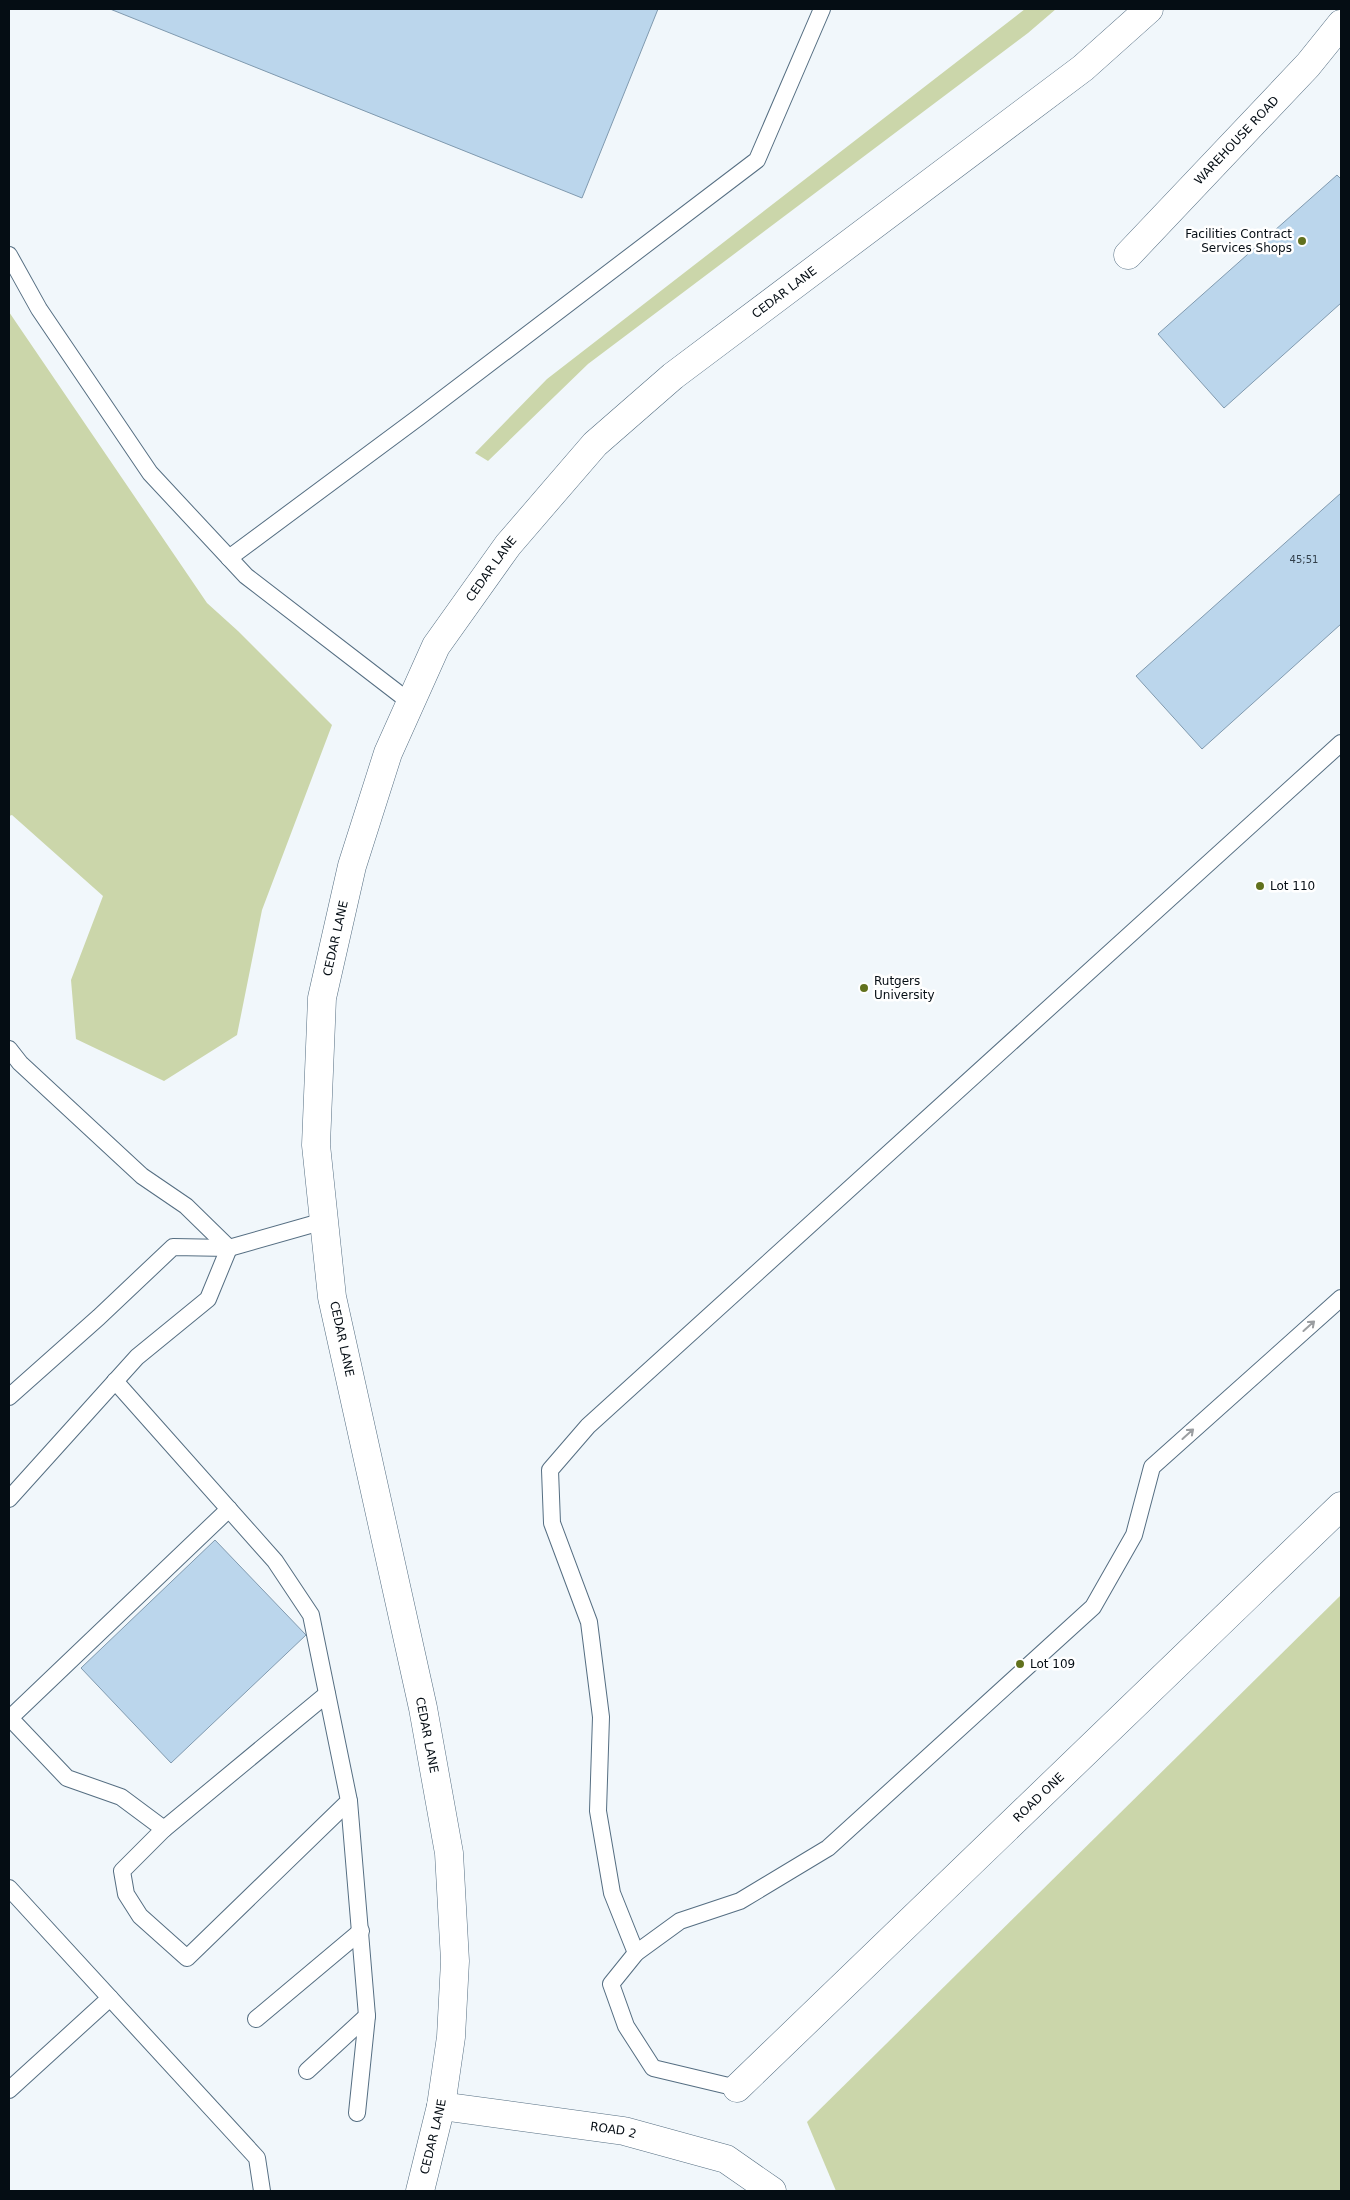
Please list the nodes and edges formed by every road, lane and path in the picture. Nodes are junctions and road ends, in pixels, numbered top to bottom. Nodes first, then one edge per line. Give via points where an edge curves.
1 (822, 9) edge
2 (1149, 9) edge
3 (1341, 24) edge
4 (9, 255) edge
5 (1128, 255) dead end
6 (229, 558) junction
7 (411, 702) junction
8 (1341, 743) edge
9 (9, 1049) edge
10 (324, 1221) junction
11 (229, 1248) junction
12 (1341, 1298) edge
13 (116, 1381) junction
14 (9, 1397) edge
15 (9, 1499) edge
16 (1341, 1506) edge
17 (230, 1509) junction
18 (328, 1694) junction
19 (9, 1717) edge
20 (350, 1801) junction
21 (164, 1829) junction
22 (9, 1888) edge
23 (361, 1932) junction
24 (636, 1952) junction
25 (110, 1998) junction
26 (367, 2016) junction
27 (256, 2019) dead end
28 (307, 2071) dead end
29 (737, 2088) joint
30 (9, 2090) edge
31 (441, 2106) junction
32 (357, 2112) dead end
33 (262, 2191) edge
34 (420, 2191) edge
35 (772, 2191) edge

1 - 6 lane via 757,160
2 - 7 street, CEDAR LANE via 1082,68 673,376 595,444 508,545 436,646
3 - 5 street, WAREHOUSE ROAD via 1308,65
4 - 6 lane via 39,309 150,473
6 - 7 lane via 246,576
7 - 10 street, CEDAR LANE via 388,753 352,866 322,998 316,1144
8 - 24 lane via 588,1426 550,1470 552,1523 589,1622 601,1717 598,1811 612,1893
9 - 11 lane via 20,1063 142,1176 186,1206
10 - 11 lane
10 - 31 street, CEDAR LANE via 332,1297 423,1708 449,1853 455,1961 451,2037
11 - 13 lane via 208,1299 137,1357
11 - 14 lane via 173,1247
24 -> 12 lane via 680,1921 740,1901 828,1848 1093,1607 1134,1534 1152,1467
13 - 15 lane
13 - 17 lane
16 - 29 street, ROAD ONE
17 - 18 lane via 275,1561 312,1614
17 - 19 lane
18 - 20 lane
18 - 21 lane
19 - 21 lane via 67,1778 121,1797
20 - 21 lane via 187,1958 140,1916 126,1894 122,1872
20 - 23 lane
22 - 25 lane
23 - 26 lane
23 - 27 lane
24 - 29 lane via 611,1984 626,2026 652,2068
25 - 30 lane
25 - 33 lane via 257,2158
26 - 28 lane
26 - 32 lane
31 - 34 street, CEDAR LANE
31 - 35 street, ROAD 2 via 624,2131 726,2159

